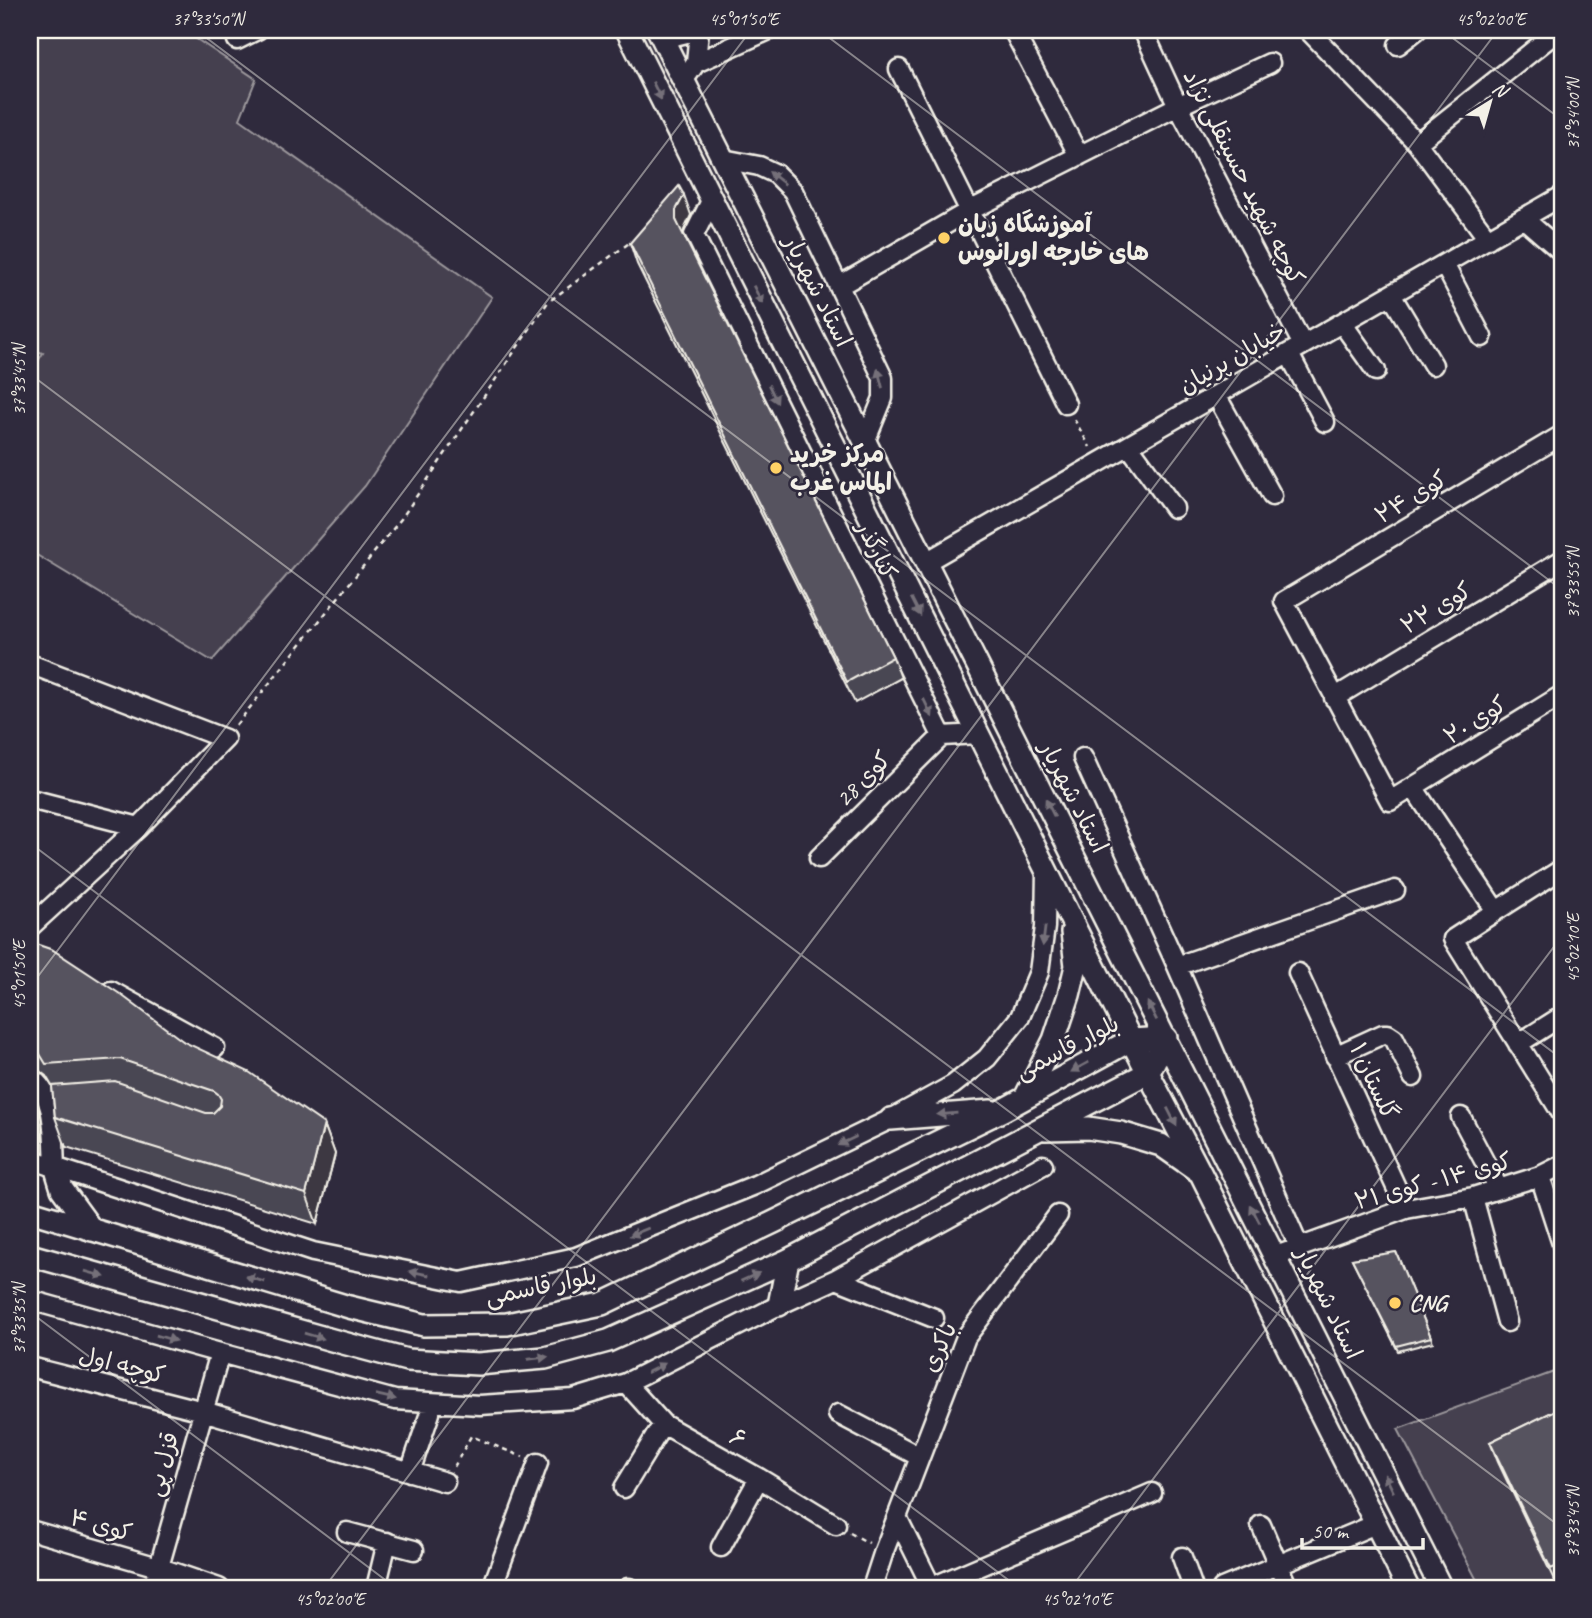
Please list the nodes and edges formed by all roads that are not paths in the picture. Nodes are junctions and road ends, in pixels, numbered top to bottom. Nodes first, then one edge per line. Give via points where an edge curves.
1 (257, 30) edge
2 (627, 30) edge
3 (699, 30) edge
4 (769, 30) edge
5 (1013, 30) edge
6 (1143, 30) edge
7 (1308, 30) edge
8 (1417, 30) edge
9 (1559, 30) edge
10 (660, 34) edge
11 (237, 40) dead end
12 (1398, 45) dead end
13 (696, 63) junction
14 (1270, 63) dead end
15 (899, 69) dead end
16 (683, 81) junction
17 (1178, 106) junction
18 (1417, 143) junction
19 (1079, 156) junction
20 (723, 159) junction
21 (1562, 196) edge
22 (711, 201) junction
23 (969, 211) junction
24 (1524, 219) junction
25 (753, 220) junction
26 (727, 233) junction
27 (1488, 239) junction
28 (1562, 253) edge
29 (1444, 264) junction
30 (839, 286) junction
31 (1391, 295) junction
32 (1342, 323) junction
33 (1482, 337) dead end
34 (1296, 349) junction
35 (1433, 365) dead end
36 (1376, 371) dead end
37 (1216, 395) junction
38 (1066, 404) road end
39 (1325, 422) dead end
40 (1562, 435) edge
41 (865, 442) junction
42 (1129, 446) junction
43 (1272, 496) dead end
44 (1174, 508) dead end
45 (1562, 560) edge
46 (926, 562) junction
47 (30, 664) edge
48 (1562, 695) edge
49 (1334, 698) junction
50 (979, 734) junction
51 (942, 736) junction
52 (1083, 758) dead end
53 (1412, 787) junction
54 (30, 799) edge
55 (139, 827) junction
56 (818, 858) dead end
57 (1046, 868) junction
58 (1562, 869) edge
59 (1395, 890) dead end
60 (1496, 911) junction
61 (1070, 916) junction
62 (30, 926) edge
63 (1177, 966) junction
64 (1298, 973) dead end
65 (99, 985) edge
66 (1562, 1016) edge
67 (1166, 1038) junction
68 (1131, 1040) junction
69 (1518, 1044) junction
70 (215, 1048) dead end
71 (1335, 1055) junction
72 (1149, 1072) junction
73 (30, 1077) edge
74 (1413, 1077) dead end
75 (1025, 1098) junction
76 (1003, 1110) junction
77 (1562, 1114) edge
78 (1461, 1117) dead end
79 (891, 1119) junction
80 (1039, 1130) junction
81 (30, 1159) edge
82 (1043, 1165) dead end
83 (1562, 1165) edge
84 (55, 1166) junction
85 (1201, 1174) junction
86 (1539, 1176) junction
87 (1499, 1189) junction
88 (1473, 1197) junction
89 (1406, 1209) junction
90 (30, 1211) edge
91 (1058, 1216) dead end
92 (92, 1230) junction
93 (1562, 1244) edge
94 (1299, 1247) junction
95 (1276, 1256) junction
96 (30, 1258) edge
97 (788, 1260) junction
98 (836, 1279) junction
99 (30, 1300) edge
100 (779, 1305) junction
101 (934, 1318) dead end
102 (1507, 1322) dead end
103 (220, 1353) junction
104 (30, 1367) edge
105 (626, 1383) junction
106 (203, 1411) junction
107 (430, 1413) dead end
108 (838, 1414) dead end
109 (663, 1424) junction
110 (920, 1457) junction
111 (538, 1463) road end
112 (411, 1472) junction
113 (759, 1478) junction
114 (445, 1482) road end
115 (624, 1488) dead end
116 (1152, 1493) dead end
117 (897, 1517) junction
118 (1376, 1524) junction
119 (836, 1525) road end
120 (1261, 1525) dead end
121 (30, 1530) edge
122 (347, 1532) dead end
123 (387, 1542) junction
124 (721, 1547) dead end
125 (414, 1549) dead end
126 (1182, 1557) dead end
127 (1277, 1565) junction
128 (159, 1567) junction
129 (153, 1588) edge
130 (219, 1588) edge
131 (376, 1588) edge
132 (492, 1588) edge
133 (872, 1588) edge
134 (932, 1588) edge
135 (1193, 1588) edge
136 (1222, 1588) edge
137 (1288, 1588) edge
138 (1408, 1588) edge
139 (1441, 1588) edge

1 - 11 street
2 -> 22 main road
3 - 10 street
3 - 13 street
4 - 13 street
5 - 19 street
6 - 17 street, کوچه شهید حسینقلی نژاد
7 - 18 street
8 - 12 street
9 - 18 street
10 - 16 main road, استاد شهریار
13 - 16 street
14 - 17 street
15 - 23 street
16 - 20 main road, استاد شهریار
17 - 19 street
17 - 34 street, کوچه شهید حسینقلی نژاد
18 - 27 street
19 - 23 street
20 - 25 main road, استاد شهریار
30 -> 20 street via 793,191 760,166
21 - 24 street, خیابان پرنیان
22 - 26 main road
22 -> 51 street, کنارگذر via 694,235
23 - 30 street
23 - 38 street
24 - 27 street, خیابان پرنیان
24 - 28 street
25 - 26 main road
25 - 41 main road, استاد شهریار
26 -> 50 main road
27 - 29 street, خیابان پرنیان
29 - 31 street, خیابان پرنیان
29 - 33 street
41 -> 30 street via 883,398 883,378
31 - 32 street, خیابان پرنیان
31 - 35 street
32 - 34 street, خیابان پرنیان
32 - 36 street
34 - 37 street, خیابان پرنیان
34 - 39 street, کوچه شهید حسینقلی نژاد
37 - 42 street, خیابان پرنیان
37 - 43 street
40 - 49 street, کوی ۲۴ via 1284,601
41 - 46 main road, استاد شهریار
42 - 44 street
42 - 46 street, خیابان پرنیان
45 - 49 street, کوی ۲۲
67 -> 46 main road, استاد شهریار
47 - 55 street via 225,739
48 - 53 street, کوی ۲۰
49 - 53 street, کوی ۲۰ via 1390,801
50 - 51 street
50 - 57 main road
51 - 56 street, کوی 28
52 - 63 street
53 - 60 street
54 - 55 street
55 - 62 street
57 - 61 main road
57 -> 79 street via 1039,972 1020,1017 987,1058 953,1085
58 - 60 street
59 - 63 street
60 - 69 street via 1453,939
61 - 68 main road
61 - 75 main road via 1076,966 1054,1040
63 - 94 street
64 - 71 street, ۱ گلستان
65 - 70 street
66 - 69 street
67 - 68 main road, بلوار قاسمی
67 - 72 main road
95 -> 67 main road, استاد شهریار
68 - 72 main road
68 -> 75 main road, بلوار قاسمی
69 - 77 street
71 - 74 street via 1388,1034
71 - 89 street, ۱ گلستان
72 - 80 main road
72 -> 85 main road
73 - 84 street via 57,1106
75 - 76 main road, بلوار قاسمی
76 -> 79 main road
76 -> 92 main road, بلوار قاسمی via 602,1304 507,1324 424,1325
78 - 87 street
79 -> 84 street via 755,1185 576,1257 461,1282 313,1252
80 - 85 main road via 1088,1128 1121,1133 1161,1145
80 - 97 main road
81 - 84 street
82 - 98 street
83 - 86 street, کوی ۱۴ - کوی ۲۱
84 - 92 main road via 62,1189
85 - 118 main road
86 - 87 street, کوی ۱۴ - کوی ۲۱
86 - 93 street
87 - 88 street, کوی ۱۴ - کوی ۲۱
88 - 89 street, کوی ۱۴ - کوی ۲۱
88 - 102 street
89 - 94 street, کوی ۱۴ - کوی ۲۱
90 - 92 main road, بلوار قاسمی
91 - 110 street, باکری via 966,1337
94 - 95 street, کوی ۱۴ - کوی ۲۱
139 -> 95 main road, استاد شهریار
96 -> 97 main road via 407,1360 478,1364 545,1358 608,1341
97 - 100 main road
98 - 100 street
98 - 101 street
99 -> 103 street
105 -> 100 street
103 -> 105 street via 395,1400 480,1405 573,1399
103 - 106 street, قزل پی
104 - 106 street, کوچه اول
105 - 109 street, ۶
106 - 112 street, کوچه اول
106 - 128 street, قزل پی
107 - 112 street
108 - 110 street
109 - 113 street, ۶
109 - 115 street
110 - 117 street, باکری
111 - 132 street
112 - 114 street, کوچه اول
113 - 119 street, ۶
113 - 124 street
116 - 134 street
117 - 133 street, باکری
117 - 134 street
118 - 127 street
118 - 138 main road
120 - 127 street
121 - 128 street, کوی ۴
122 - 123 street
123 - 125 street
123 - 131 street
126 - 135 street
127 - 136 street
127 - 137 street
128 - 129 street, قزل پی
128 - 130 street, کوی ۴

